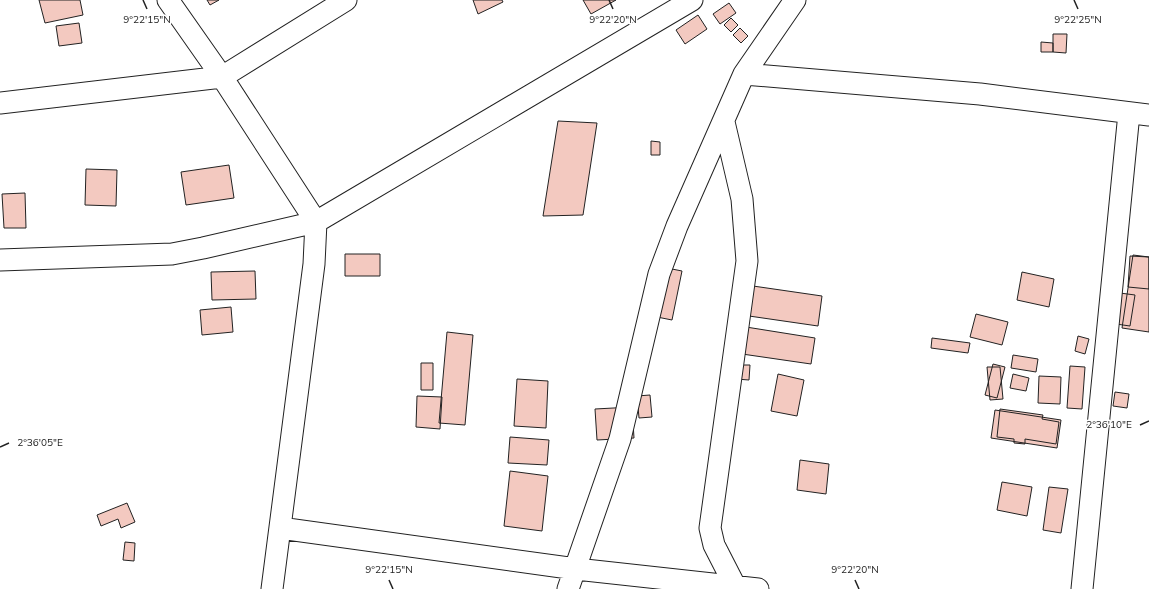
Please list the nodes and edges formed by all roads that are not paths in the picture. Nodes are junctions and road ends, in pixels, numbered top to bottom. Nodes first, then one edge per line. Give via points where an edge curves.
1 (168, 0) edge
2 (346, 0) edge
3 (692, 0) edge
4 (795, 0) edge
5 (744, 74) junction
6 (222, 77) junction
7 (0, 103) edge
8 (1139, 114) edge
9 (724, 122) junction
10 (316, 222) junction
11 (0, 260) edge
12 (280, 528) junction
13 (576, 569) junction
14 (735, 586) junction
15 (272, 589) edge
16 (568, 589) edge
17 (758, 589) edge
18 (1082, 589) edge

1 - 6 street
2 - 6 street
3 - 10 street
4 - 5 street
5 - 8 street via 980,94
5 - 9 street
6 - 7 street
6 - 10 street
8 - 18 street
9 - 13 street via 677,226 659,274 620,439
9 - 14 street via 742,199 747,261 710,528 714,545
10 - 11 street via 172,254
10 - 12 street via 314,264
12 - 13 street
12 - 15 street
13 - 14 street
13 - 16 street
14 - 17 street

